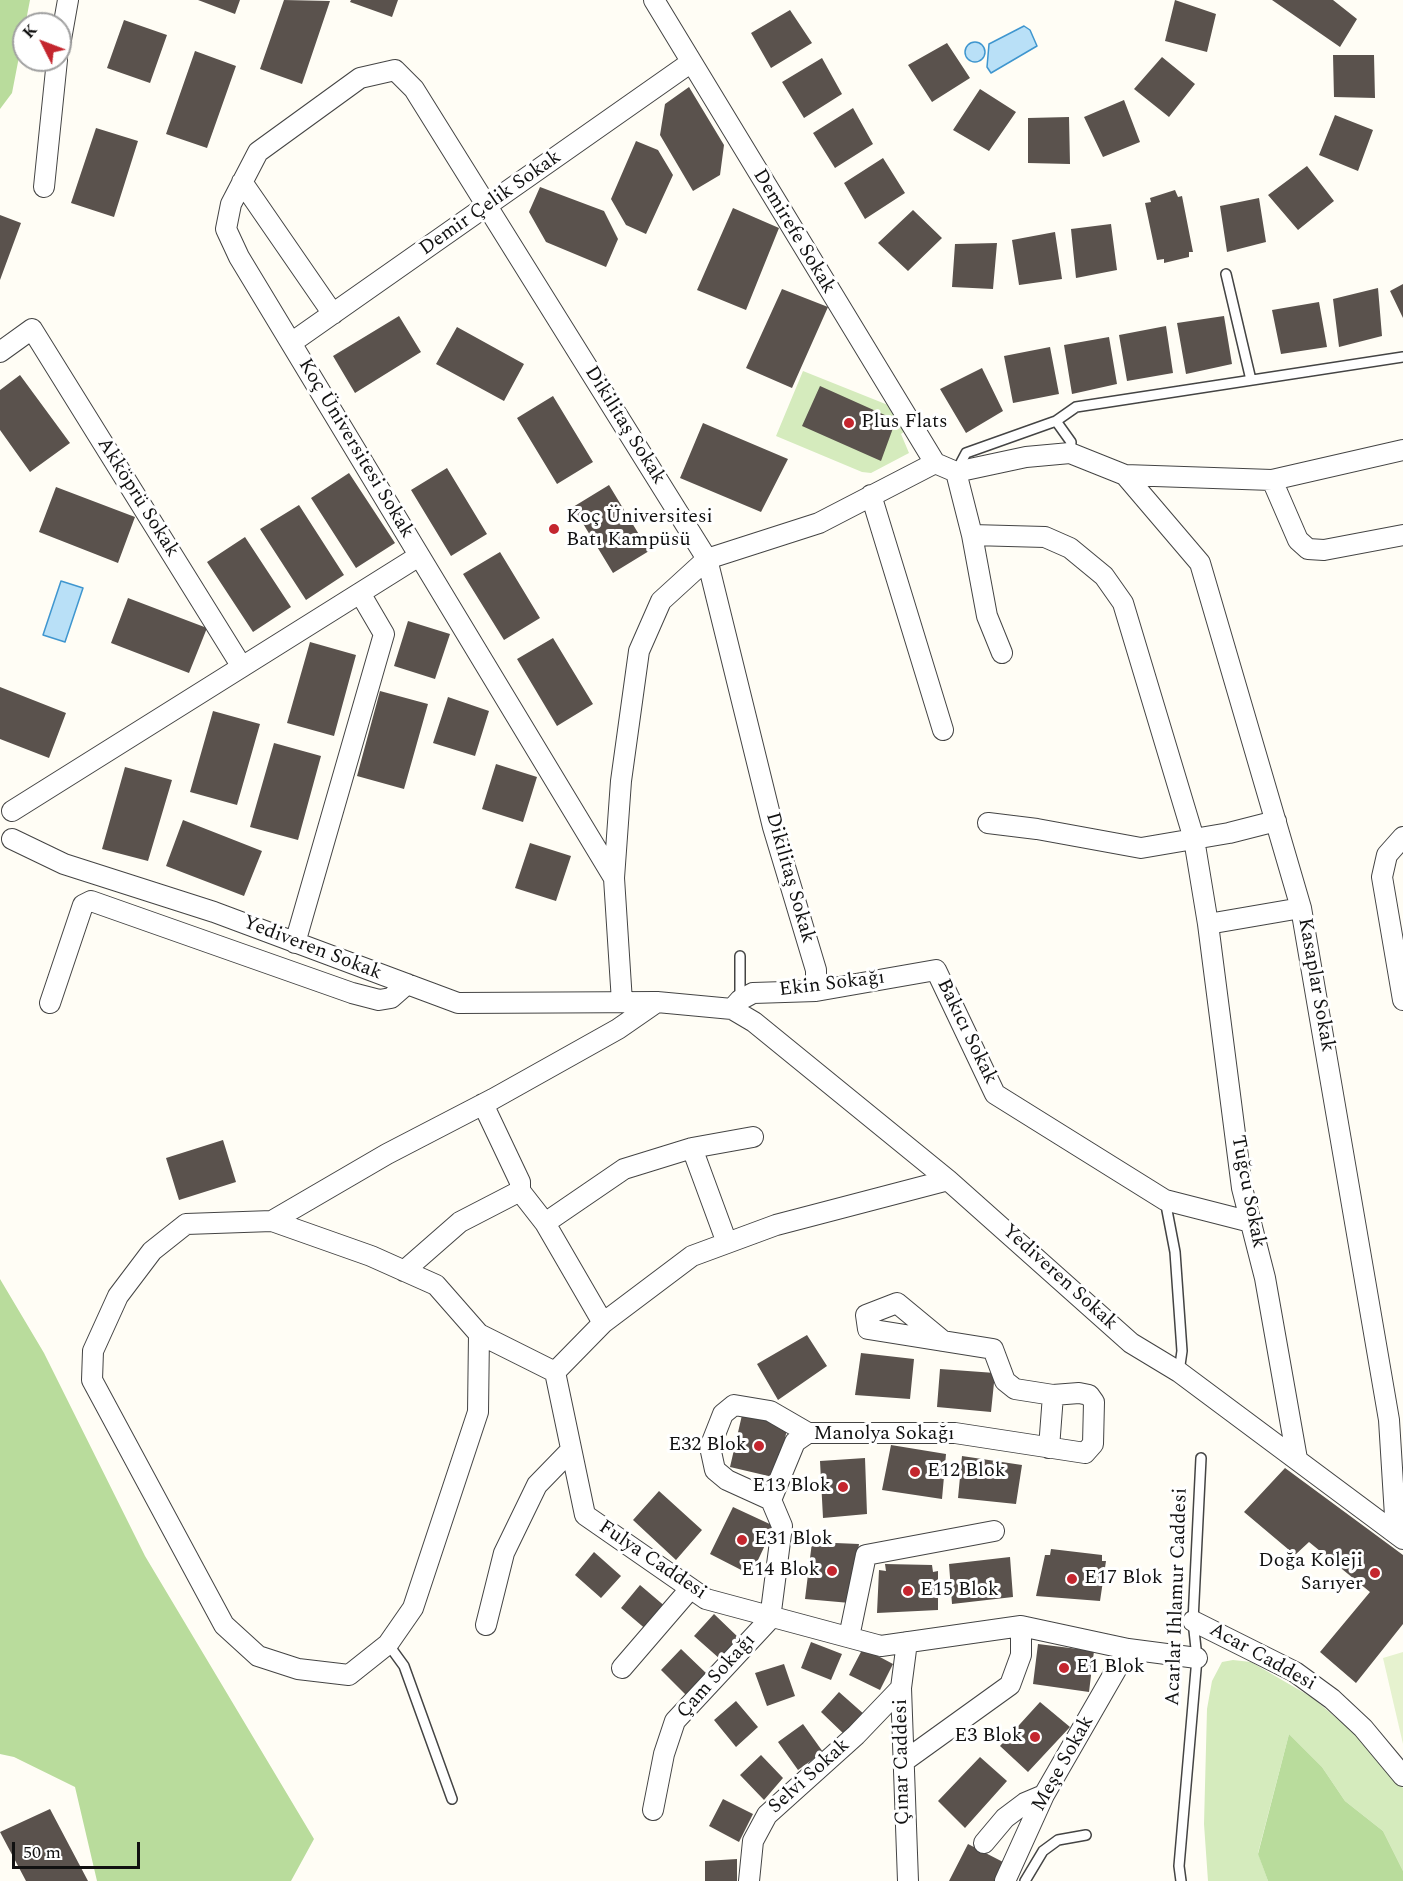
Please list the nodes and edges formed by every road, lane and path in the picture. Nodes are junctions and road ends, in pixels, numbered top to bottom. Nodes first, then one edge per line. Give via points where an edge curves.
1 (654, 0) edge
2 (690, 63) junction
3 (395, 70) joint
4 (56, 72) edge
5 (242, 182) junction
6 (44, 187) dead end
7 (487, 207) junction
8 (1226, 274) dead end
9 (333, 314) junction
10 (291, 343) junction
11 (0, 352) edge
12 (1403, 357) edge
13 (1251, 380) junction
14 (1056, 420) junction
15 (1403, 450) edge
16 (1070, 453) junction
17 (935, 463) junction
18 (956, 472) junction
19 (1125, 475) junction
20 (1272, 480) junction
21 (871, 495) junction
22 (972, 535) junction
23 (1403, 535) edge
24 (419, 556) junction
25 (707, 559) junction
26 (360, 593) junction
27 (1002, 653) dead end
28 (242, 667) junction
29 (943, 729) dead end
30 (6, 811) edge
31 (1276, 821) junction
32 (988, 823) dead end
33 (1403, 837) edge
34 (1194, 839) junction
35 (6, 840) edge
36 (614, 878) junction
37 (1301, 908) junction
38 (1208, 924) junction
39 (295, 943) junction
40 (740, 956) dead end
41 (936, 970) joint
42 (407, 984) junction
43 (816, 991) junction
44 (1403, 999) edge
45 (622, 1002) junction
46 (657, 1002) junction
47 (50, 1003) dead end
48 (736, 1004) junction
49 (483, 1104) junction
50 (753, 1137) dead end
51 (692, 1148) junction
52 (948, 1179) junction
53 (520, 1191) junction
54 (1165, 1200) junction
55 (272, 1221) junction
56 (1251, 1222) junction
57 (545, 1223) junction
58 (727, 1243) junction
59 (404, 1271) junction
60 (603, 1323) junction
61 (479, 1334) junction
62 (943, 1341) dead end
63 (555, 1372) junction
64 (1179, 1372) junction
65 (1053, 1395) junction
66 (807, 1433) junction
67 (1049, 1448) junction
68 (571, 1450) junction
69 (1202, 1458) dead end
70 (1297, 1459) junction
71 (771, 1500) junction
72 (994, 1531) dead end
73 (1401, 1534) edge
74 (690, 1588) junction
75 (770, 1619) junction
76 (1193, 1621) junction
77 (486, 1625) dead end
78 (1022, 1626) junction
79 (849, 1637) junction
80 (906, 1642) junction
81 (388, 1644) junction
82 (1128, 1649) junction
83 (1197, 1658) junction
84 (622, 1668) dead end
85 (901, 1688) junction
86 (903, 1762) junction
87 (1403, 1776) edge
88 (1044, 1795) junction
89 (452, 1799) dead end
90 (653, 1810) dead end
91 (1086, 1835) dead end
92 (984, 1843) dead end
93 (749, 1881) edge
94 (908, 1881) edge
95 (1005, 1881) edge
96 (1025, 1881) edge
97 (1181, 1881) edge

1 - 2 street, Demirefe Sokak
2 - 7 street, Demir Çelik Sokak
2 - 17 street, Demirefe Sokak
3 - 5 street, Koç Üniversitesi Sokak via 360,78 258,152
3 - 7 street, Dikilitaş Sokak via 414,89
4 - 6 street
5 - 9 street
5 - 10 street, Koç Üniversitesi Sokak via 231,204 226,229
7 - 9 street, Demir Çelik Sokak
7 - 25 street, Dikilitaş Sokak
8 - 13 lane
9 - 10 street, Demir Çelik Sokak
10 - 24 street, Koç Üniversitesi Sokak
11 - 28 street, Akköprü Sokak via 32,329
12 - 13 lane
13 - 14 lane via 1076,407
14 - 16 lane via 1071,442
14 - 18 lane via 966,453
15 - 20 street
16 - 18 street via 1026,457
16 - 19 street
17 - 18 street
17 - 21 street
18 - 22 street
19 - 20 street
19 - 31 street, Kasaplar Sokak via 1200,563
20 - 23 street via 1298,540 1308,549 1324,550
21 - 25 street via 819,523
21 - 29 street
22 - 27 street via 987,616
22 - 34 street, Tuğcu Sokak via 1045,537 1070,548 1104,576 1123,603
24 - 26 street
24 - 36 street, Koç Üniversitesi Sokak
25 - 36 street via 661,601 639,651 621,781
25 - 43 street, Dikilitaş Sokak via 773,827 816,970
26 - 28 street
26 - 39 street via 384,634
28 - 30 street
30 - 35 street via 20,824 18,833
31 - 34 street
31 - 37 street, Kasaplar Sokak
32 - 34 street via 1141,848
33 - 44 street via 1387,855 1382,877
34 - 38 street, Tuğcu Sokak
35 - 39 street, Yediveren Sokak via 64,864 214,912
36 - 45 street
37 - 38 street
37 - 73 street, Kasaplar Sokak via 1389,1420
38 - 56 street, Tuğcu Sokak via 1242,1188
39 - 42 street, Yediveren Sokak
40 - 48 lane
41 - 43 street, Ekin Sokağı
41 - 54 street, Bakıcı Sokak via 995,1094
42 - 45 street, Yediveren Sokak via 458,1003
42 - 47 street via 391,998 379,1000 352,993 90,901 83,905
43 - 48 street, Ekin Sokağı via 753,993
45 - 46 street, Yediveren Sokak
46 - 48 street, Yediveren Sokak
46 - 49 street via 618,1029
48 - 52 street, Yediveren Sokak
49 - 53 street via 520,1182
49 - 55 street
50 - 51 street
51 - 57 street via 624,1169
51 - 58 street
52 - 58 street via 777,1225
52 - 64 street, Yediveren Sokak via 1131,1342
53 - 57 street
53 - 59 street via 460,1222
54 - 56 street
54 - 64 lane via 1175,1252 1182,1351
55 - 59 street
55 - 81 street via 186,1224 152,1251 118,1296 93,1351 92,1380 224,1625 258,1656 298,1669 349,1674
56 - 70 street, Tuğcu Sokak via 1265,1278
57 - 60 street
58 - 60 street via 692,1256
59 - 61 street via 436,1285
60 - 63 street
61 - 63 street
61 - 81 street via 478,1412 412,1608
62 - 65 street via 993,1349 1005,1381 1016,1389
63 - 68 street, Fulya Caddesi
64 - 70 street, Yediveren Sokak
65 - 67 street
65 - 67 street, Manolya Sokağı via 1089,1395 1094,1402 1093,1443 1085,1453
66 - 67 street, Manolya Sokağı via 954,1433
66 - 71 street, Manolya Sokağı via 795,1442
66 - 71 street via 770,1411 734,1405 723,1414 710,1447 715,1470
68 - 74 street, Fulya Caddesi via 585,1515
68 - 77 street via 537,1485 504,1553
69 - 76 lane, Acarlar Ihlamur Caddesi
70 - 73 street, Yediveren Sokak
71 - 75 street via 782,1526
72 - 79 street via 866,1555
74 - 75 street, Fulya Caddesi via 706,1599
74 - 84 street
75 - 79 street, Fulya Caddesi
75 - 90 street, Çam Sokağı via 675,1721
76 - 83 lane, Acarlar Ihlamur Caddesi
76 - 87 street, Acar Caddesi via 1295,1672 1332,1699 1363,1728
78 - 80 street, Fulya Caddesi
78 - 82 street, Fulya Caddesi
78 - 86 street via 1021,1655 1010,1684
79 - 80 street, Fulya Caddesi via 881,1646
80 - 85 street, Çınar Caddesi
81 - 89 lane via 404,1666
82 - 83 street, Fulya Caddesi
82 - 88 street, Meşe Sokak
83 - 97 lane, Acarlar Ihlamur Caddesi via 1179,1866
85 - 86 street, Çınar Caddesi
85 - 93 street, Selvi Sokak via 856,1735 767,1815 753,1841
86 - 94 street, Çınar Caddesi
88 - 92 street via 1024,1803 1005,1818
88 - 95 street, Meşe Sokak
91 - 96 lane via 1058,1840 1042,1851

